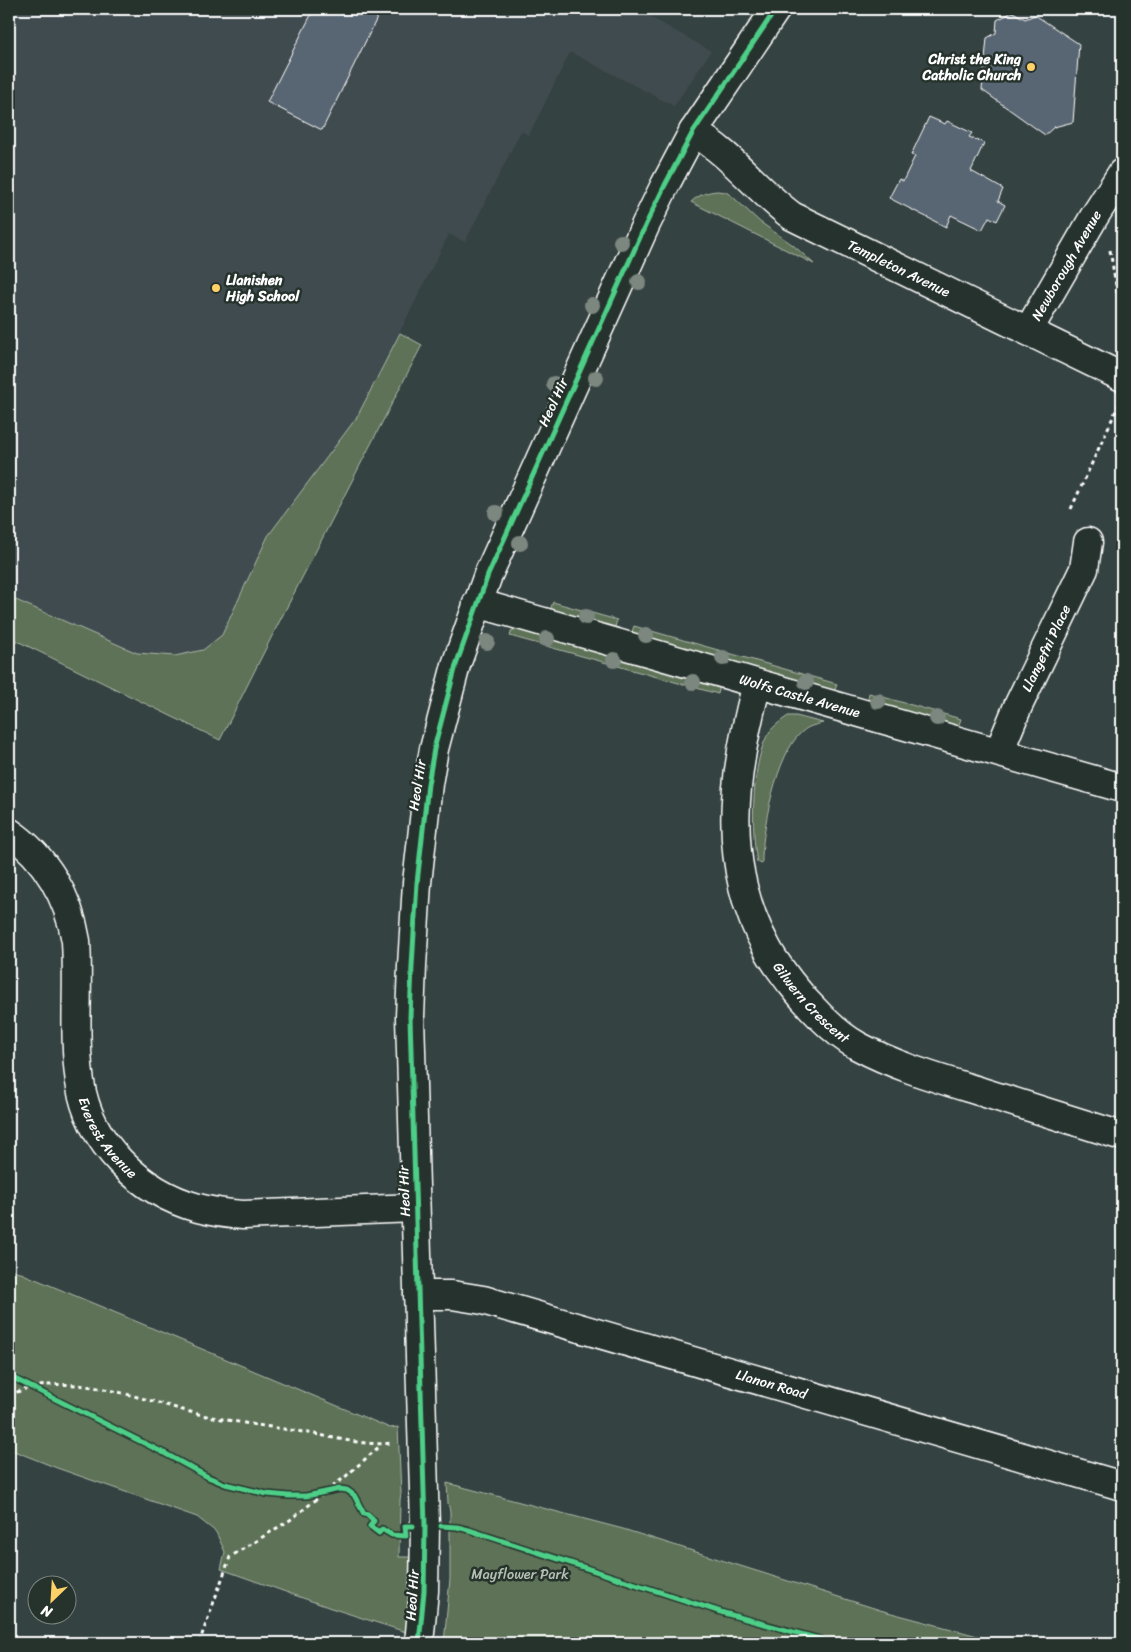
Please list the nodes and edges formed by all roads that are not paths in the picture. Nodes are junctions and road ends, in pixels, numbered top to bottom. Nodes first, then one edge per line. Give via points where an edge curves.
1 (776, 9) edge
2 (693, 132) junction
3 (1122, 173) edge
4 (1028, 331) junction
5 (1122, 377) edge
6 (1088, 542) dead end
7 (477, 603) junction
8 (757, 684) junction
9 (999, 752) junction
10 (1122, 788) edge
11 (9, 832) edge
12 (1122, 1136) edge
13 (415, 1208) junction
14 (418, 1295) junction
15 (1122, 1486) edge
16 (419, 1643) edge

1 - 2 street, Heol Hir
2 - 4 street, Templeton Avenue via 718,148 756,187 792,216
2 - 7 street, Heol Hir via 646,224
3 - 4 street, Newborough Avenue
4 - 5 street, Templeton Avenue
6 - 9 street, Llangefni Place via 1084,568
7 - 8 street, Wolfs Castle Avenue
7 - 13 street, Heol Hir via 434,749 422,834 410,1017
8 - 9 street, Wolfs Castle Avenue
8 - 12 street, Gilwern Crescent via 738,766 734,826 736,855 755,923 767,948 806,1002 857,1045 883,1057 948,1082
9 - 10 street, Wolfs Castle Avenue
11 - 13 street, Everest Avenue via 32,850 67,904 76,941 76,1032 80,1084 96,1131 126,1167 147,1185 172,1198 221,1213 243,1215
13 - 14 street, Heol Hir
14 - 15 street, Llanon Road via 452,1295 483,1300
14 - 16 street, Heol Hir via 425,1526

